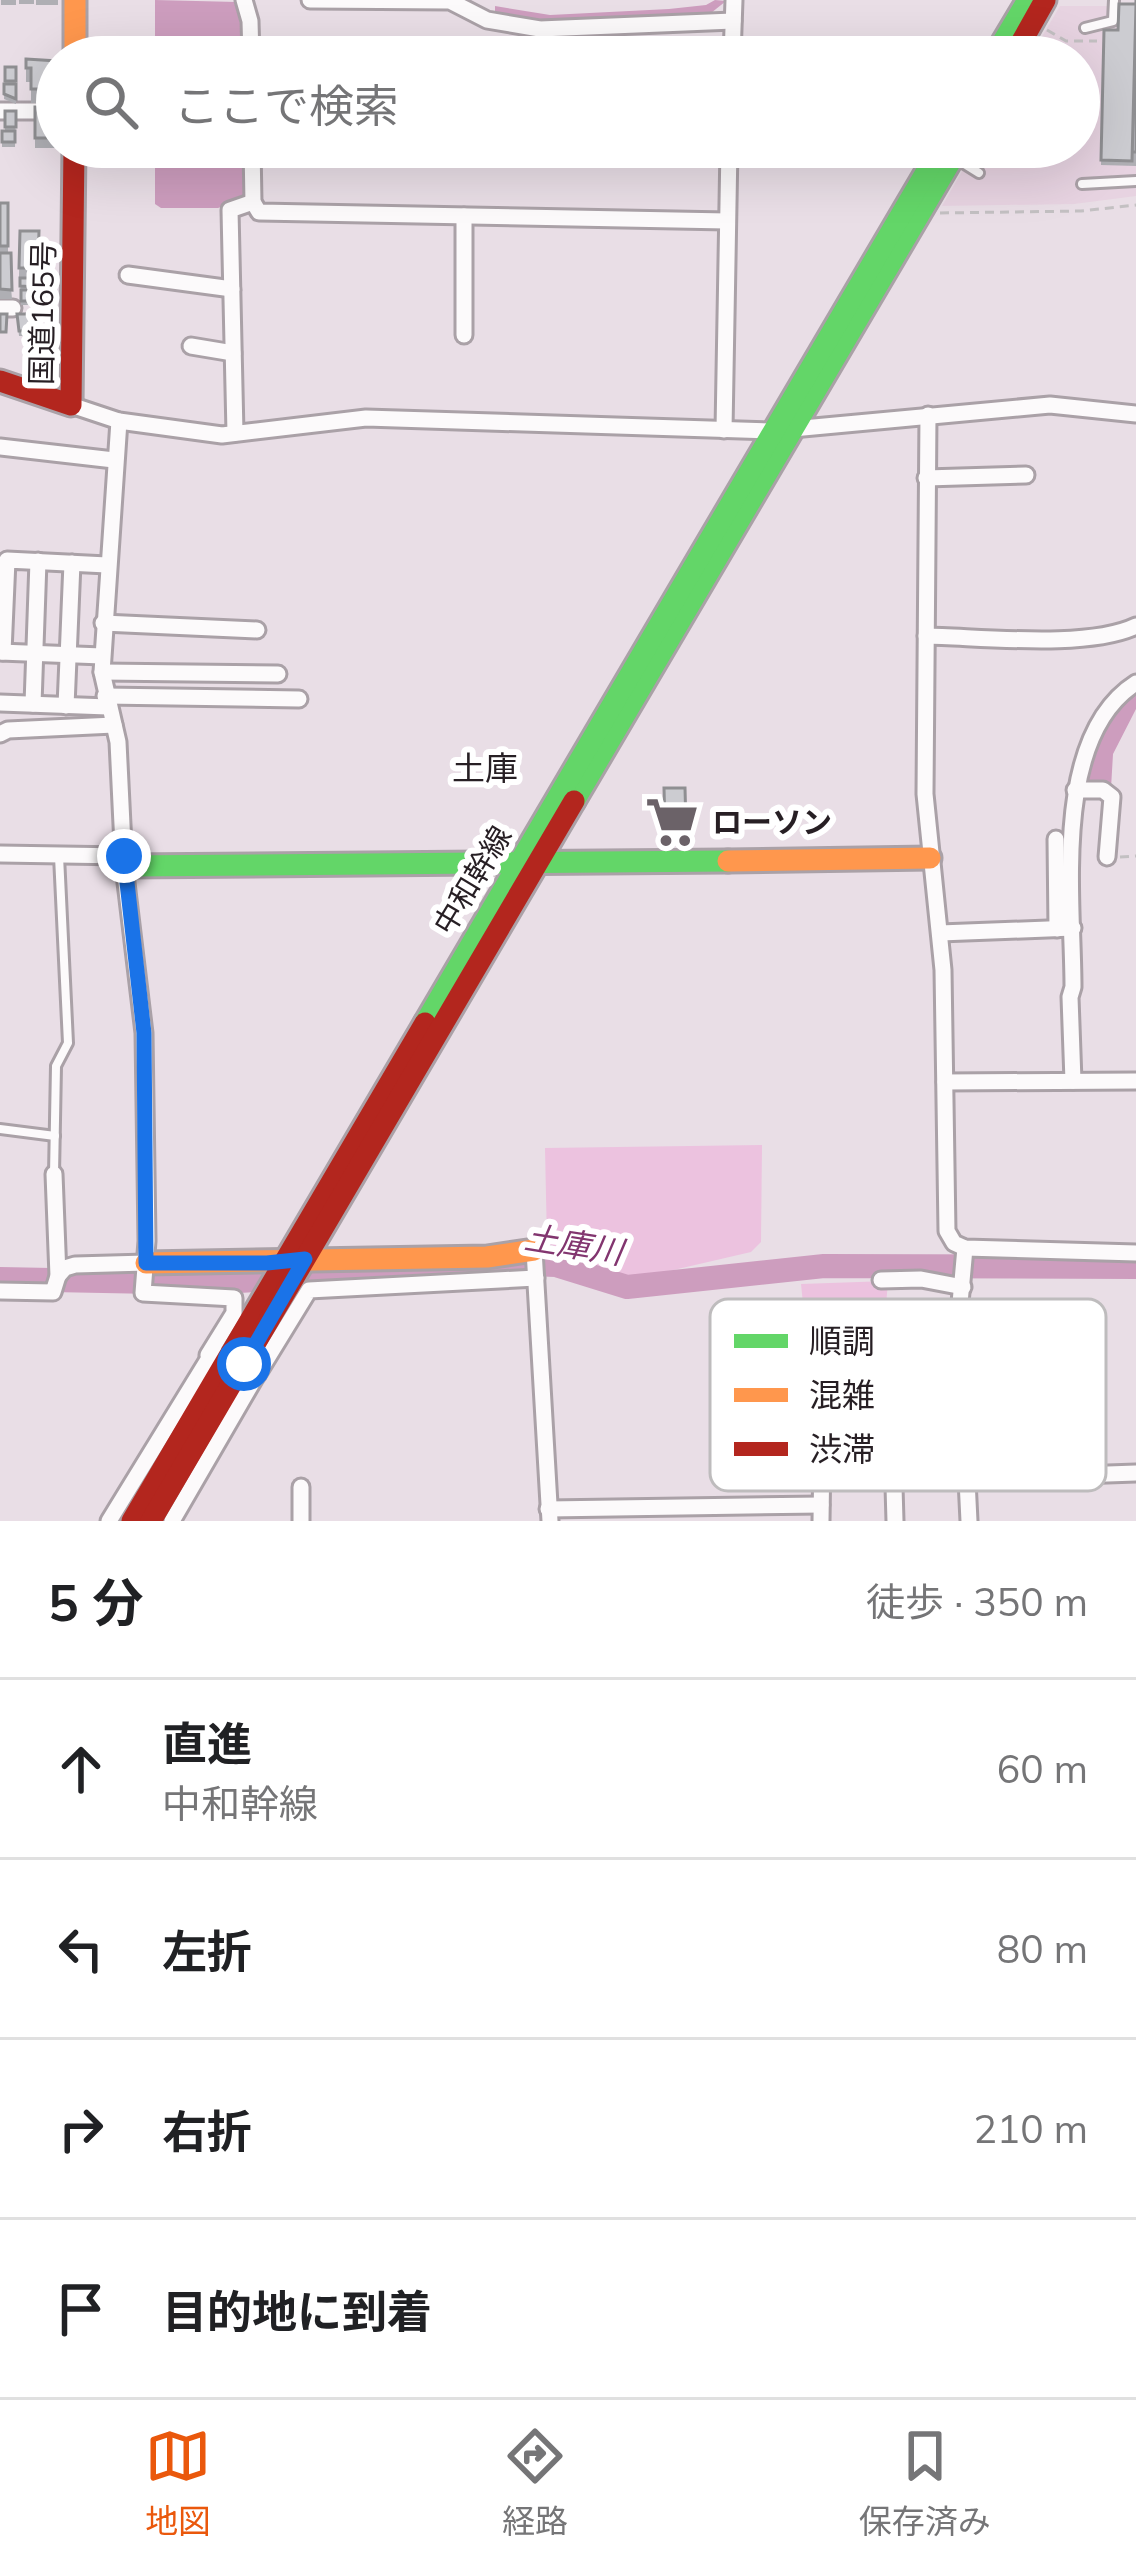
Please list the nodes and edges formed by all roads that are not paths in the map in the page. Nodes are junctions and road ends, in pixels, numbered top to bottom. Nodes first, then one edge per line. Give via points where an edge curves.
1 (75, 0) edge
2 (244, 0) edge
3 (310, 0) edge
4 (734, 0) edge
5 (1028, 0) edge
6 (1045, 0) edge
7 (1114, 0) edge
8 (374, 1) edge
9 (466, 3) edge
10 (733, 21) junction
11 (1085, 28) dead end
12 (75, 36) edge
13 (250, 36) edge
14 (733, 36) edge
15 (1007, 36) edge
16 (1025, 36) edge
17 (0, 111) edge
18 (36, 111) edge
19 (74, 168) edge
20 (252, 168) edge
21 (728, 168) edge
22 (940, 168) edge
23 (942, 168) edge
24 (973, 168) edge
25 (979, 173) dead end
26 (1136, 181) edge
27 (1088, 184) dead end
28 (253, 202) junction
29 (464, 216) junction
30 (727, 221) junction
31 (128, 275) dead end
32 (232, 289) junction
33 (464, 335) dead end
34 (191, 346) dead end
35 (233, 353) junction
36 (0, 380) edge
37 (70, 405) junction
38 (1136, 414) edge
39 (928, 415) junction
40 (119, 422) junction
41 (724, 430) junction
42 (781, 431) junction
43 (235, 434) junction
44 (0, 447) edge
45 (114, 460) junction
46 (1026, 475) dead end
47 (926, 478) junction
48 (38, 561) junction
49 (72, 563) junction
50 (107, 565) junction
51 (104, 623) junction
52 (1136, 626) edge
53 (257, 630) dead end
54 (926, 636) junction
55 (1, 652) edge
56 (36, 654) junction
57 (67, 655) junction
58 (102, 664) junction
59 (278, 674) dead end
60 (1136, 683) edge
61 (299, 699) dead end
62 (107, 702) junction
63 (0, 703) edge
64 (33, 704) junction
65 (66, 706) junction
66 (114, 725) junction
67 (0, 734) edge
68 (1075, 790) junction
69 (1056, 839) dead end
70 (0, 854) edge
71 (59, 855) junction
72 (1106, 857) dead end
73 (930, 858) junction
74 (124, 861) junction
75 (540, 864) junction
76 (516, 865) junction
77 (1065, 929) junction
78 (940, 933) junction
79 (1072, 1081) junction
80 (1136, 1081) edge
81 (945, 1082) junction
82 (0, 1129) edge
83 (55, 1136) junction
84 (54, 1174) joint
85 (965, 1248) junction
86 (534, 1250) joint
87 (1136, 1253) edge
88 (146, 1263) junction
89 (291, 1269) junction
90 (536, 1278) junction
91 (881, 1280) dead end
92 (56, 1282) junction
93 (963, 1287) junction
94 (0, 1291) edge
95 (961, 1299) edge
96 (244, 1327) junction
97 (208, 1355) junction
98 (257, 1375) junction
99 (1136, 1473) edge
100 (1106, 1474) edge
101 (301, 1487) dead end
102 (894, 1491) edge
103 (821, 1513) edge
104 (736, 1514) edge
105 (549, 1515) edge
106 (109, 1521) edge
107 (132, 1521) edge
108 (151, 1521) edge
109 (172, 1521) edge
110 (301, 1521) edge
111 (895, 1521) edge

1 - 12 main road
2 - 13 street
3 - 8 street
4 - 10 street
5 - 15 main road
6 - 16 main road
7 - 11 lane via 1113,21
8 - 9 street
9 - 10 street via 488,20 540,29
10 - 14 street
17 - 18 street
19 - 37 main road, 国道165号
20 - 28 street
21 - 30 street
22 - 42 main road, 中和幹線
23 - 42 main road, 中和幹線
24 - 25 lane
26 - 27 lane
28 - 29 street via 259,212
28 - 32 street via 230,210
29 - 30 street
29 - 33 street
30 - 41 street
31 - 32 street
32 - 35 street
34 - 35 street
35 - 43 street
36 - 37 main road, 国道165号
37 - 40 street
38 - 39 street via 1050,405
39 - 42 street
39 - 47 street
40 - 43 street
40 - 45 street
41 - 42 street
41 - 43 street via 366,418
42 - 75 main road, 中和幹線
42 - 76 main road, 中和幹線
44 - 45 street
45 - 50 street
46 - 47 street
47 - 54 street
48 - 49 street
48 - 55 street via 7,560
48 - 56 street
49 - 50 street
49 - 57 street
50 - 51 street
51 - 53 street
51 - 58 street
52 - 54 street via 1065,638
54 - 73 street
55 - 56 street
56 - 57 street
56 - 64 street
57 - 58 street
57 - 65 street
58 - 59 street
58 - 62 street
60 - 68 street via 1117,696 1088,743
61 - 62 street
62 - 65 street
62 - 66 street
63 - 64 street
64 - 65 street
66 - 67 street
66 - 74 street
68 - 72 street via 1112,797
68 - 77 street
69 - 77 street
70 - 71 street
71 - 74 street
71 - 83 lane via 68,1043 56,1066
73 - 75 main road
73 - 78 street
74 - 76 main road
74 - 88 street via 144,1033
75 - 76 main road
75 - 89 main road, 中和幹線
76 - 89 main road, 中和幹線
77 - 78 street
77 - 79 street
78 - 81 street
79 - 80 street
79 - 81 street
81 - 85 street via 947,1231
82 - 83 lane
83 - 84 lane
84 - 92 street
85 - 87 street
85 - 93 street
86 - 89 main road
86 - 90 street
88 - 89 main road
88 - 92 street via 75,1265
88 - 97 street via 143,1293 234,1298
89 - 96 main road, 中和幹線
89 - 98 street
89 - 108 main road, 中和幹線
90 - 98 street via 310,1290
90 - 105 street
91 - 93 street
92 - 94 street
93 - 95 street
96 - 97 street
96 - 107 main road, 中和幹線
97 - 106 street
98 - 109 street
99 - 100 street
101 - 110 street
102 - 111 street
103 - 104 street
104 - 105 street

